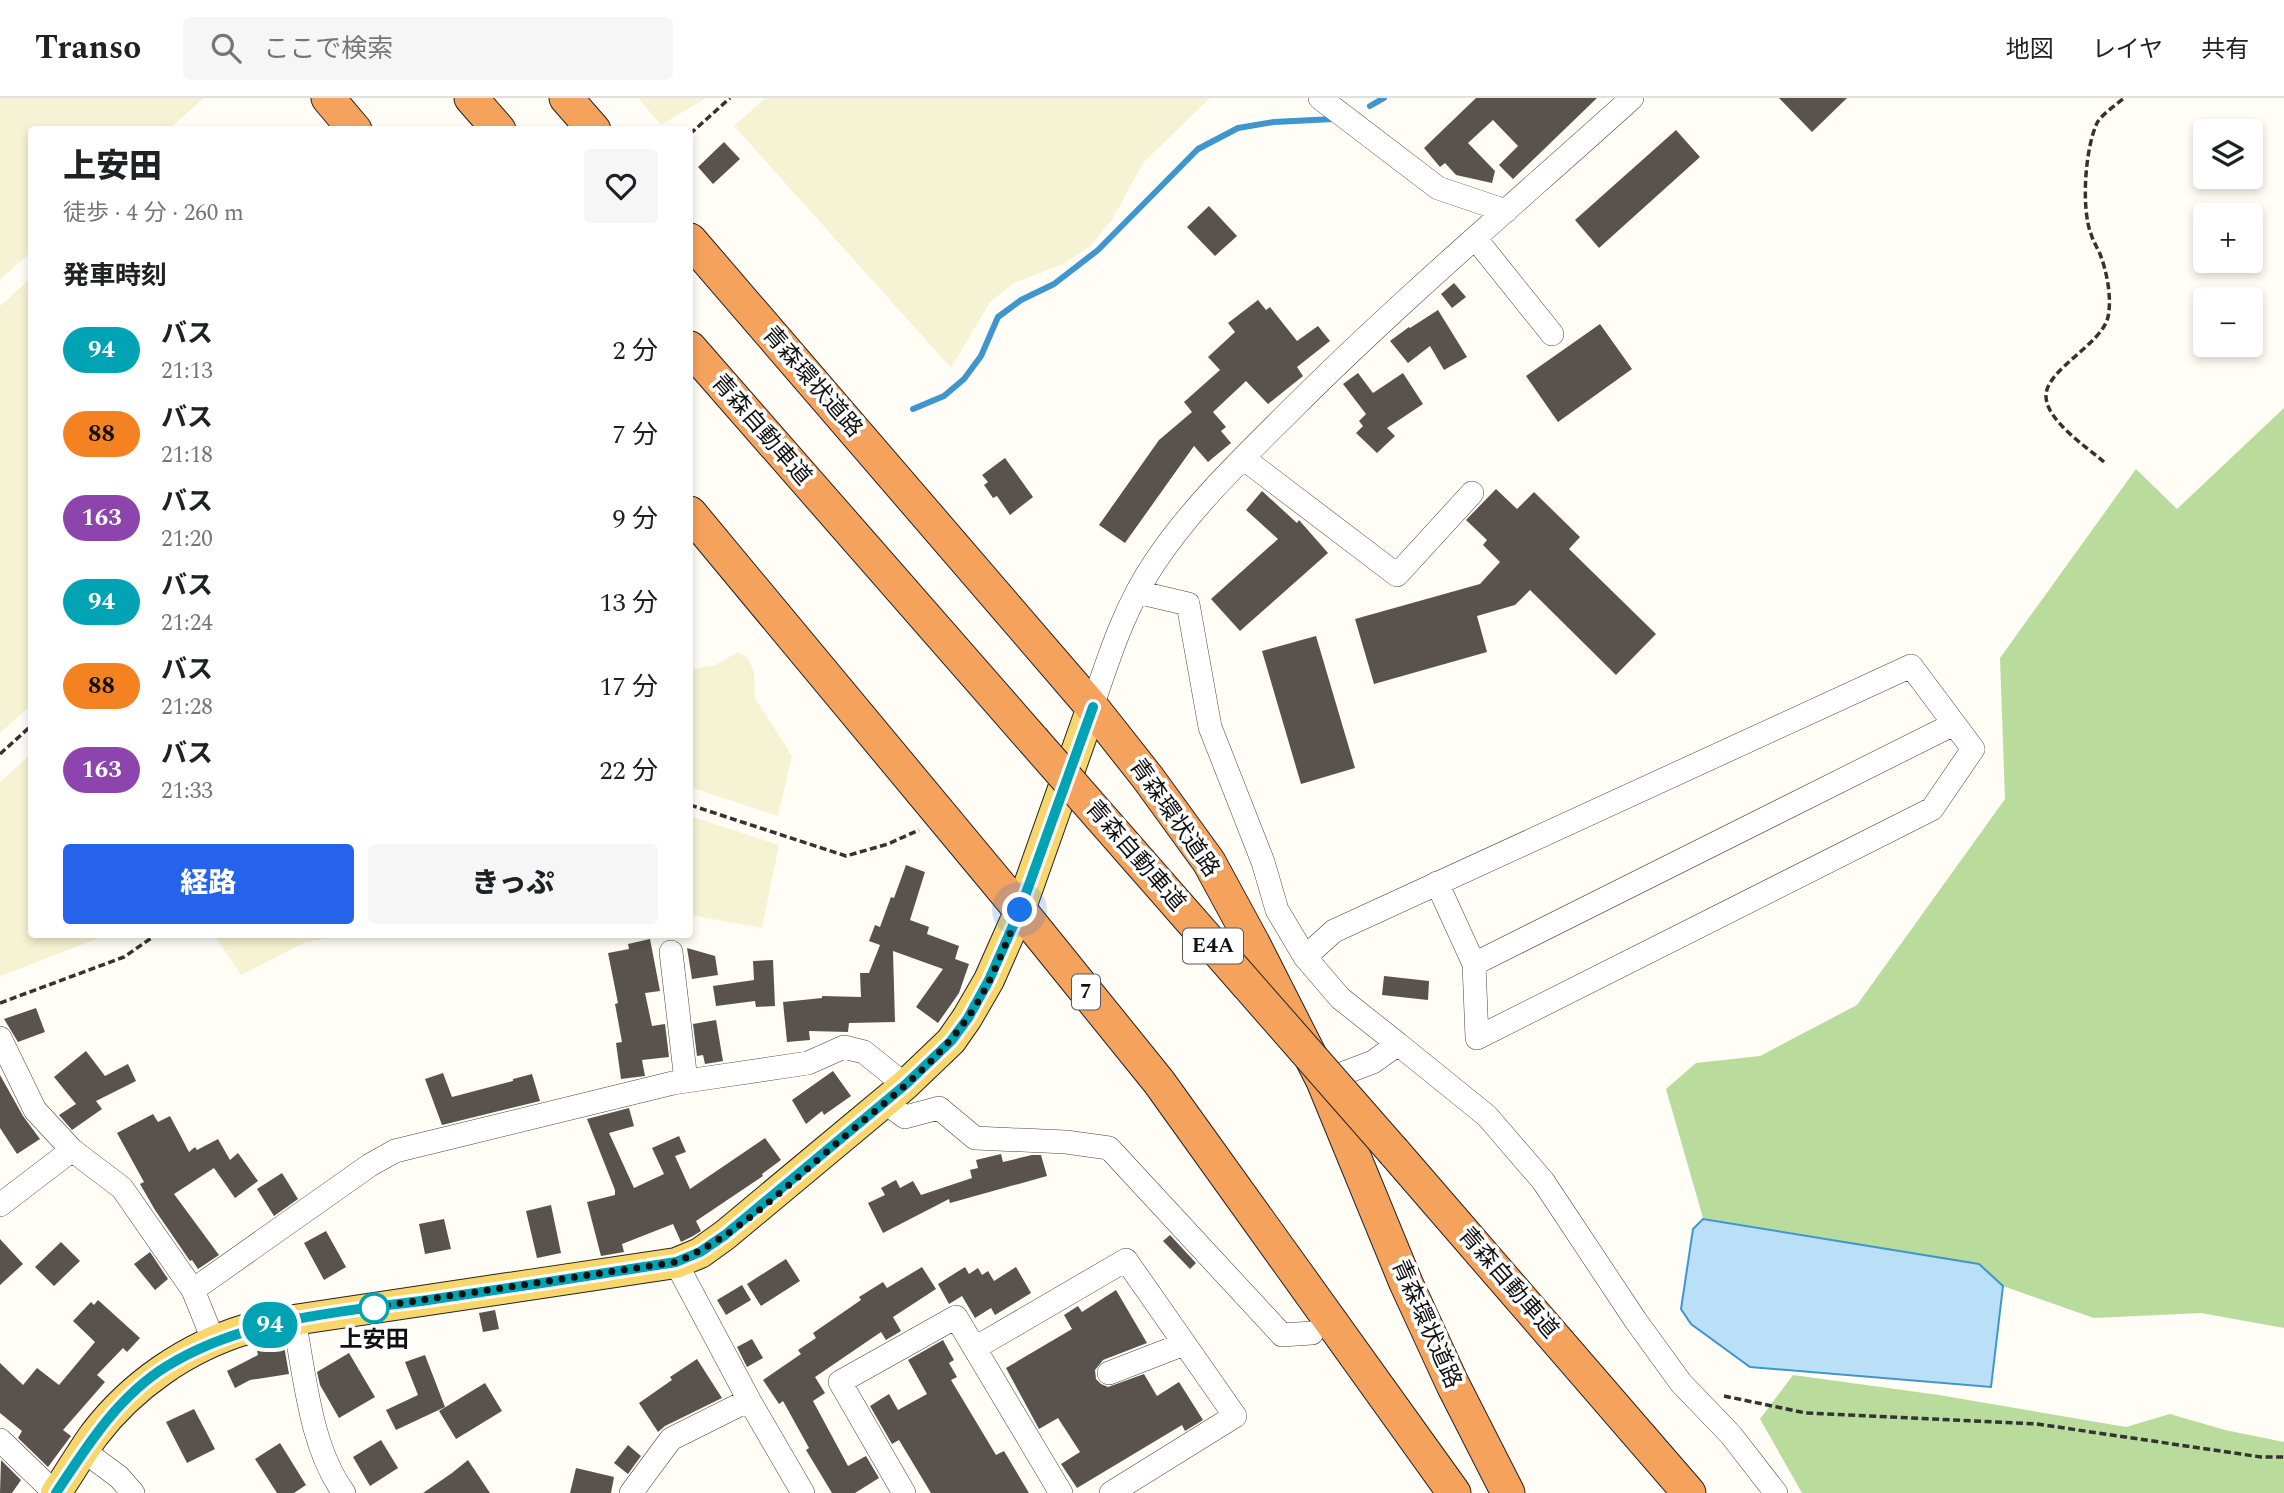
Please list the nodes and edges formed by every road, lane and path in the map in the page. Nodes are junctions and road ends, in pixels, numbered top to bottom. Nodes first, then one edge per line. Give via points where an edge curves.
1 (328, 98) edge
2 (471, 98) edge
3 (566, 98) edge
4 (730, 98) edge
5 (1320, 98) edge
6 (2124, 98) edge
7 (1630, 99) edge
8 (352, 126) edge
9 (496, 126) edge
10 (590, 126) edge
11 (693, 131) edge
12 (1506, 211) junction
13 (1475, 238) junction
14 (693, 243) edge
15 (1552, 334) dead end
16 (693, 351) edge
17 (1243, 458) junction
18 (2104, 461) dead end
19 (1472, 493) dead end
20 (693, 517) edge
21 (1137, 592) junction
22 (1093, 707) junction
23 (1954, 724) junction
24 (28, 729) edge
25 (0, 754) edge
26 (693, 806) edge
27 (938, 811) junction
28 (1437, 883) junction
29 (1020, 910) junction
30 (151, 938) edge
31 (671, 952) dead end
32 (1305, 957) junction
33 (1474, 964) junction
34 (0, 1003) edge
35 (0, 1038) edge
36 (1398, 1044) junction
37 (686, 1081) junction
38 (1323, 1081) junction
39 (894, 1093) junction
40 (72, 1150) junction
41 (0, 1205) edge
42 (676, 1262) junction
43 (193, 1290) junction
44 (294, 1320) junction
45 (1312, 1333) dead end
46 (214, 1342) junction
47 (1185, 1344) junction
48 (975, 1348) junction
49 (1109, 1373) dead end
50 (1721, 1396) dead end
51 (749, 1400) junction
52 (0, 1440) edge
53 (84, 1451) junction
54 (2284, 1457) edge
55 (55, 1493) edge
56 (133, 1493) edge
57 (344, 1493) edge
58 (631, 1493) edge
59 (803, 1493) edge
60 (904, 1493) edge
61 (1061, 1493) edge
62 (1111, 1493) edge
63 (1454, 1493) edge
64 (1508, 1493) edge
65 (1689, 1493) edge
66 (1776, 1493) edge

1 - 8 highway
2 - 9 highway
3 - 10 highway
4 - 11 path
5 - 12 street via 1438,188
6 - 18 path via 2098,122 2087,161 2087,217 2109,290 2108,318 2057,373 2045,393 2056,420
7 - 12 street
12 - 13 street
13 - 15 street
13 - 17 street via 1356,345
14 - 22 highway, 青森環状道路
16 - 65 highway, 青森自動車道 / E4A, bridge
17 - 19 street via 1396,575
17 - 21 street via 1191,515
20 - 27 highway, 7
21 - 22 street via 1119,629
21 - 32 street via 1188,604 1210,727 1277,910
22 - 29 main road
22 - 38 highway, 青森環状道路 via 1209,863
23 - 28 street via 1910,666
23 - 33 street
23 - 33 street via 1973,749 1932,809 1477,1038
24 - 25 path
26 - 27 path via 846,856 916,833
27 - 29 highway, 7
28 - 32 street via 1334,930
28 - 33 street
29 - 39 main road via 968,1018 951,1041
29 - 63 highway, 7 via 1159,1082
30 - 34 path via 124,957
31 - 37 street
32 - 36 street via 1340,998
35 - 40 street via 35,1110
36 - 38 street via 1373,1062
36 - 66 street via 1487,1116 1543,1181 1681,1382 1731,1435
37 - 39 street via 808,1063 844,1047 864,1052
37 - 43 street via 395,1151
38 - 64 highway, 青森環状道路 via 1406,1283
39 - 42 main road via 725,1235
39 - 45 street via 905,1117 939,1108 975,1138 1109,1148 1282,1335
40 - 41 street
40 - 43 street via 122,1188
42 - 44 main road
42 - 51 street
43 - 46 street
44 - 46 main road via 247,1329
44 - 57 street via 313,1423 335,1482
46 - 53 main road via 145,1382
47 - 48 street via 1126,1260
47 - 49 street
47 - 62 street via 1235,1416
48 - 60 street via 956,1317 840,1382
48 - 61 street
50 - 54 path via 1806,1413 2037,1423
51 - 58 street via 671,1439
51 - 59 street
52 - 55 street
53 - 55 main road
53 - 56 street

